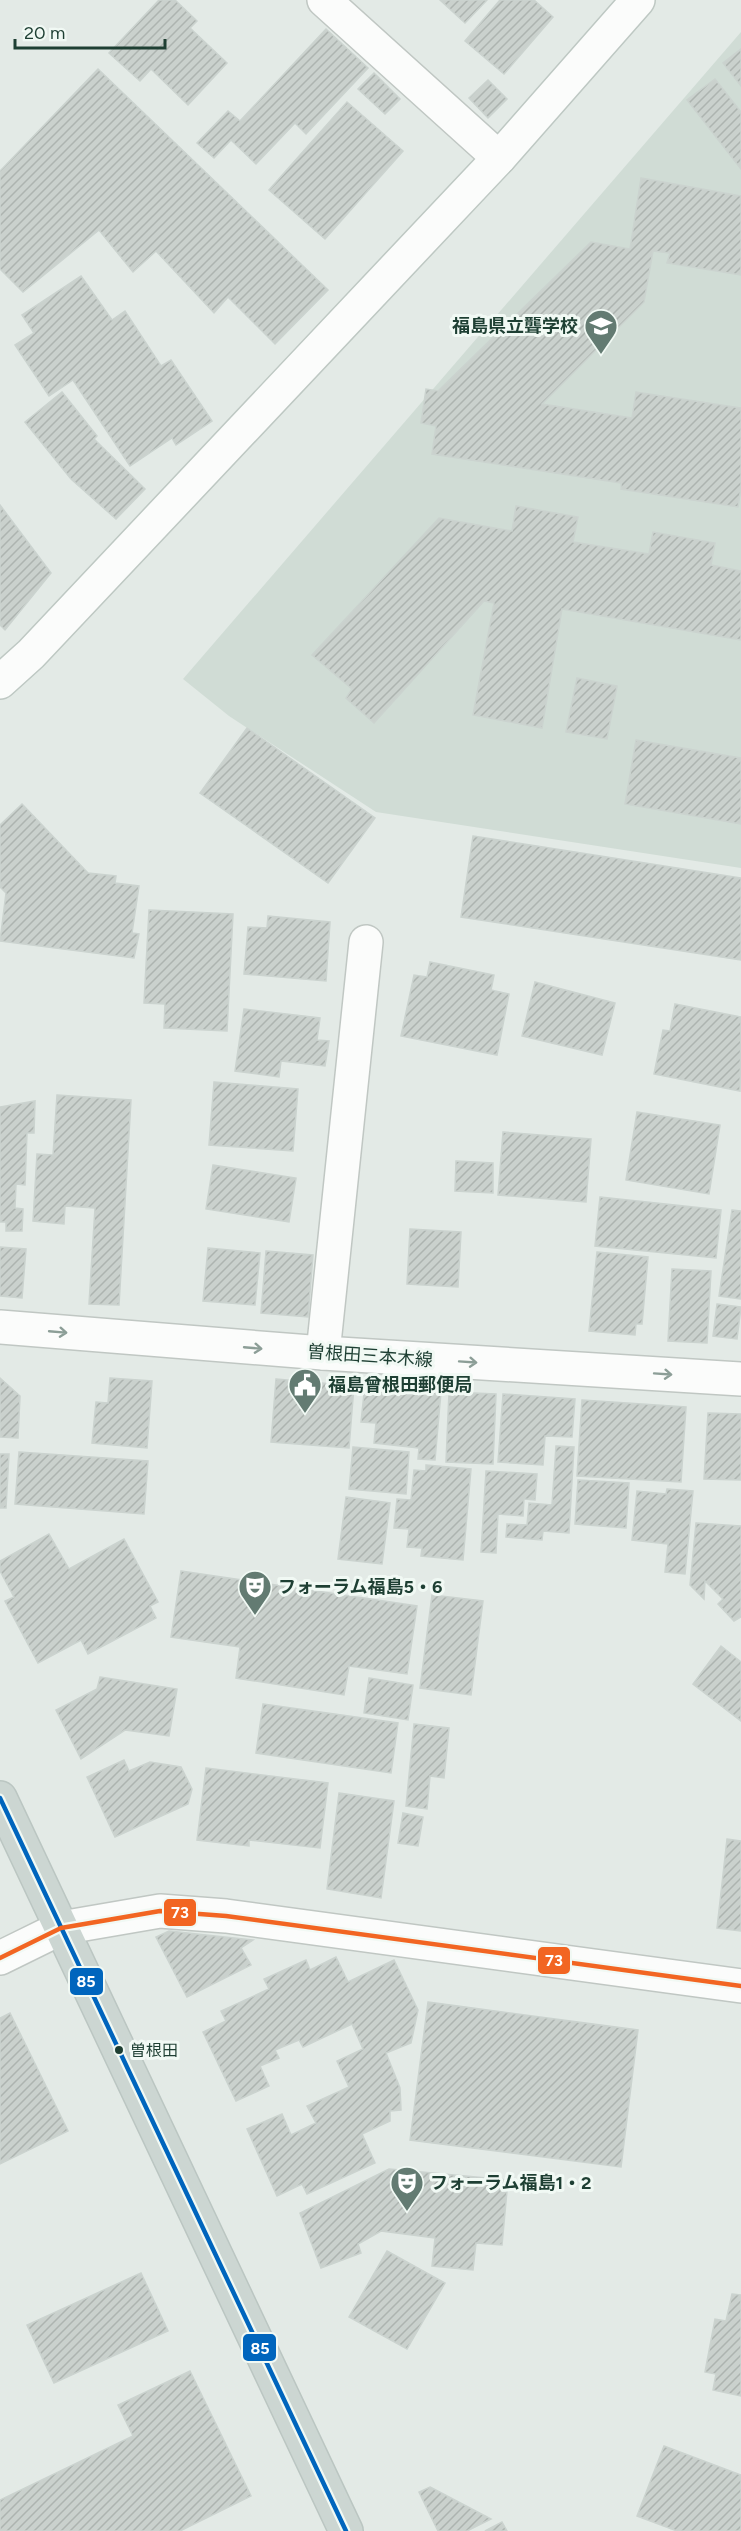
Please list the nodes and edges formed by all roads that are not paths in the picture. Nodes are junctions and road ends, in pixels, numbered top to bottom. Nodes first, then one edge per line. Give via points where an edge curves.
1 (324, 0) edge
2 (638, 0) edge
3 (499, 158) junction
4 (0, 682) edge
5 (366, 942) dead end
6 (0, 1327) edge
7 (323, 1353) junction
8 (741, 1379) edge
9 (0, 1798) edge
10 (61, 1928) junction
11 (0, 1958) edge
12 (741, 1986) edge
13 (346, 2531) edge

1 - 3 street
2 - 3 street
3 - 4 street via 31,654
5 - 7 street
6 -> 7 street, 曽根田三本木線
7 -> 8 street, 曽根田三本木線
9 - 10 main road
10 - 11 street
10 - 12 street via 160,1911 226,1916
10 - 13 main road

